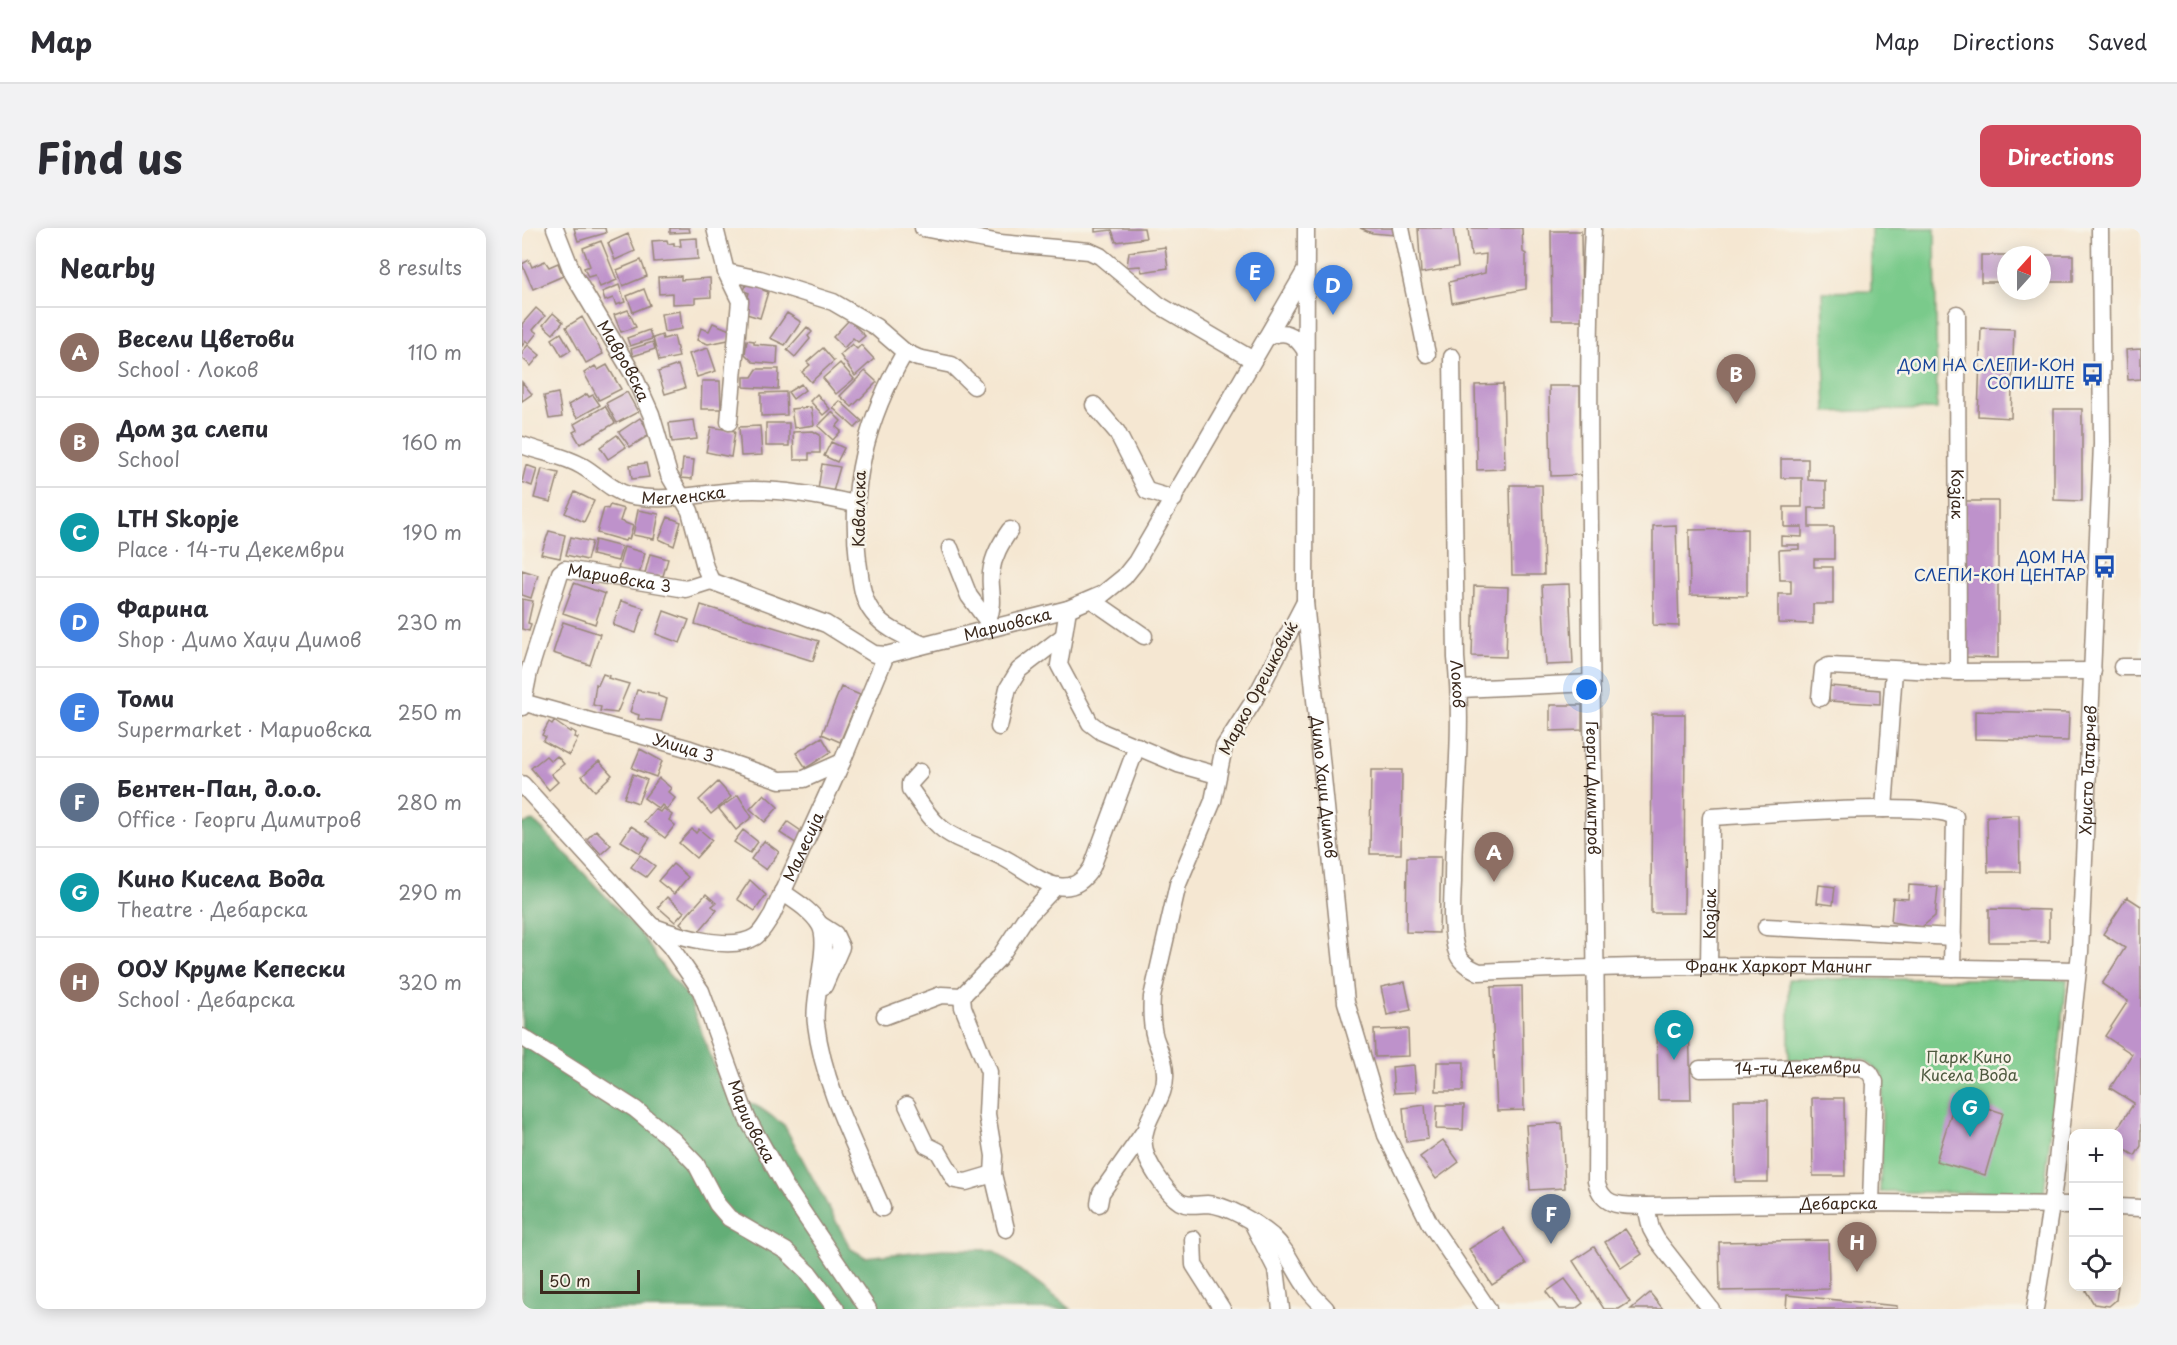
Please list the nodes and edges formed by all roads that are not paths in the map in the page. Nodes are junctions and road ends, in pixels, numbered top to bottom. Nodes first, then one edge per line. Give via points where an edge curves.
1 (555, 228) edge
2 (715, 228) edge
3 (923, 228) edge
4 (1306, 228) edge
5 (1401, 228) edge
6 (1593, 228) edge
7 (2100, 228) edge
8 (726, 272) junction
9 (1304, 273) junction
10 (1958, 314) dead end
11 (1266, 338) junction
12 (1305, 350) junction
13 (905, 352) junction
14 (1427, 354) dead end
15 (1452, 357) dead end
16 (1253, 360) junction
17 (974, 386) dead end
18 (1094, 405) dead end
19 (729, 422) dead end
20 (522, 445) edge
21 (682, 498) junction
22 (1174, 499) junction
23 (855, 504) junction
24 (1010, 530) dead end
25 (950, 548) dead end
26 (711, 581) junction
27 (1092, 600) junction
28 (1305, 602) junction
29 (1068, 609) junction
30 (990, 623) junction
31 (1144, 636) dead end
32 (1062, 638) junction
33 (922, 644) junction
34 (886, 655) junction
35 (2122, 667) dead end
36 (2141, 668) edge
37 (1894, 671) junction
38 (2093, 671) junction
39 (1958, 672) junction
40 (1591, 683) junction
41 (1460, 689) junction
42 (1820, 698) dead end
43 (522, 704) edge
44 (999, 727) dead end
45 (1137, 746) junction
46 (842, 762) junction
47 (920, 772) dead end
48 (1217, 776) junction
49 (522, 784) edge
50 (1884, 809) junction
51 (1055, 887) junction
52 (782, 892) junction
53 (653, 927) junction
54 (1766, 927) dead end
55 (1953, 937) junction
56 (1710, 966) junction
57 (1598, 967) junction
58 (1952, 968) junction
59 (2078, 970) junction
60 (1479, 972) joint
61 (962, 996) junction
62 (885, 1016) dead end
63 (522, 1037) edge
64 (1700, 1069) dead end
65 (907, 1105) dead end
66 (1144, 1132) junction
67 (993, 1174) junction
68 (1604, 1200) joint
69 (1871, 1203) junction
70 (2051, 1203) junction
71 (1099, 1204) dead end
72 (2069, 1205) edge
73 (1646, 1206) junction
74 (2123, 1207) edge
75 (882, 1208) dead end
76 (2141, 1208) edge
77 (1254, 1223) junction
78 (1006, 1229) dead end
79 (1193, 1239) dead end
80 (836, 1309) edge
81 (868, 1309) edge
82 (1222, 1309) edge
83 (1281, 1309) edge
84 (1326, 1309) edge
85 (1488, 1309) edge
86 (1711, 1309) edge
87 (2035, 1309) edge

1 - 21 street, Мавровска via 573,273 634,376 651,414 669,475
2 - 8 street
3 - 16 street via 1100,256 1159,305
4 - 9 street, Димо Хаџи Димов
5 - 14 street
6 - 40 street, Георги Димитров via 1588,327
7 - 38 street, Христо Татарчев via 2102,414
8 - 13 street via 832,302 876,327
8 - 19 street via 738,294 740,308
9 - 11 street, Мариовска
9 - 12 street, Димо Хаџи Димов
10 - 39 street, Козјак
11 - 12 street via 1279,332 1290,334
11 - 16 street, Мариовска
12 - 28 street, Димо Хаџи Димов
13 - 17 street via 952,365
13 - 23 street, Кавалска via 885,385 865,440
15 - 41 street, Локов via 1456,658
16 - 22 street, Мариовска
18 - 22 street via 1117,432 1147,491
20 - 21 street, Мегленска via 583,466 627,495
21 - 23 street, Мегленска via 735,491 793,494
21 - 26 street via 690,511
22 - 27 street, Мариовска via 1124,577
23 - 33 street, Кавалска via 858,561 867,604 884,625
24 - 30 street via 997,550 991,574
25 - 30 street via 969,596
26 - 34 street via 826,624 874,654
26 - 43 street, Мариовска 3 via 686,589 565,569 560,573 538,640
27 - 29 street, Мариовска
27 - 31 street
28 - 48 street, Марко Орешковиќ via 1253,702 1224,747
28 - 85 street, Димо Хаџи Димов via 1346,1002 1353,1030 1386,1136 1429,1222
29 - 30 street, Мариовска
29 - 32 street, Марко Орешковиќ
30 - 33 street, Мариовска
32 - 44 street via 1019,670 1008,688
32 - 45 street, Марко Орешковиќ via 1059,665 1090,723
33 - 34 street, Мариовска
34 - 46 street, Малесија
35 - 36 street
37 - 39 street
37 - 42 street via 1829,666 1821,675
37 - 50 street
38 - 39 street
38 - 59 street, Христо Татарчев
40 - 41 street
40 - 57 street, Георги Димитров
41 - 60 street, Локов via 1452,913 1458,955 1465,965
43 - 46 street, Улица 3 via 690,749 780,780 815,776
45 - 48 street, Марко Орешковиќ
45 - 51 street via 1092,867 1080,883
46 - 52 street, Малесија
47 - 51 street via 910,783 910,789 938,825
48 - 66 street, Марко Орешковиќ via 1213,801 1178,884 1152,997 1150,1015 1165,1073 1157,1106
49 - 53 street
50 - 55 street, Козјак via 1945,812 1955,818
50 - 56 street, Козјак via 1711,817
51 - 61 street via 1024,920 999,958
52 - 53 street, Малесија via 772,915 757,936 747,941 698,941
52 - 75 street via 800,904 820,926 823,948 815,1006 823,1064
53 - 81 street, Мариовска via 680,958 700,991 732,1083 766,1153
54 - 55 street
55 - 58 street, Козјак
56 - 57 street, Франк Харкорт Манинг
56 - 58 street, Франк Харкорт Манинг
57 - 60 street, Франк Харкорт Манинг
57 - 68 street, Георги Димитров via 1596,1181
58 - 59 street, Франк Харкорт Манинг
59 - 70 street, Христо Татарчев
61 - 62 street via 941,995
61 - 67 street via 989,1072 987,1114
63 - 80 street via 635,1109 673,1140 696,1164 729,1218 786,1251 809,1273
64 - 69 street, 14-ти Декември via 1862,1067 1870,1073 1875,1082
65 - 67 street via 926,1145 938,1151 955,1180 966,1182
66 - 71 street, Марко Орешковиќ via 1101,1193
66 - 77 street via 1144,1149 1153,1167 1165,1188 1181,1202 1209,1204
67 - 78 street
68 - 73 street, Дебарска
69 - 70 street, Дебарска
69 - 73 street, Дебарска
70 - 72 street, Дебарска
70 - 87 street, Христо Татарчев
73 - 86 street via 1657,1240
74 - 76 street
77 - 83 street via 1276,1269
77 - 84 street via 1288,1255 1305,1287
79 - 82 street via 1194,1265

